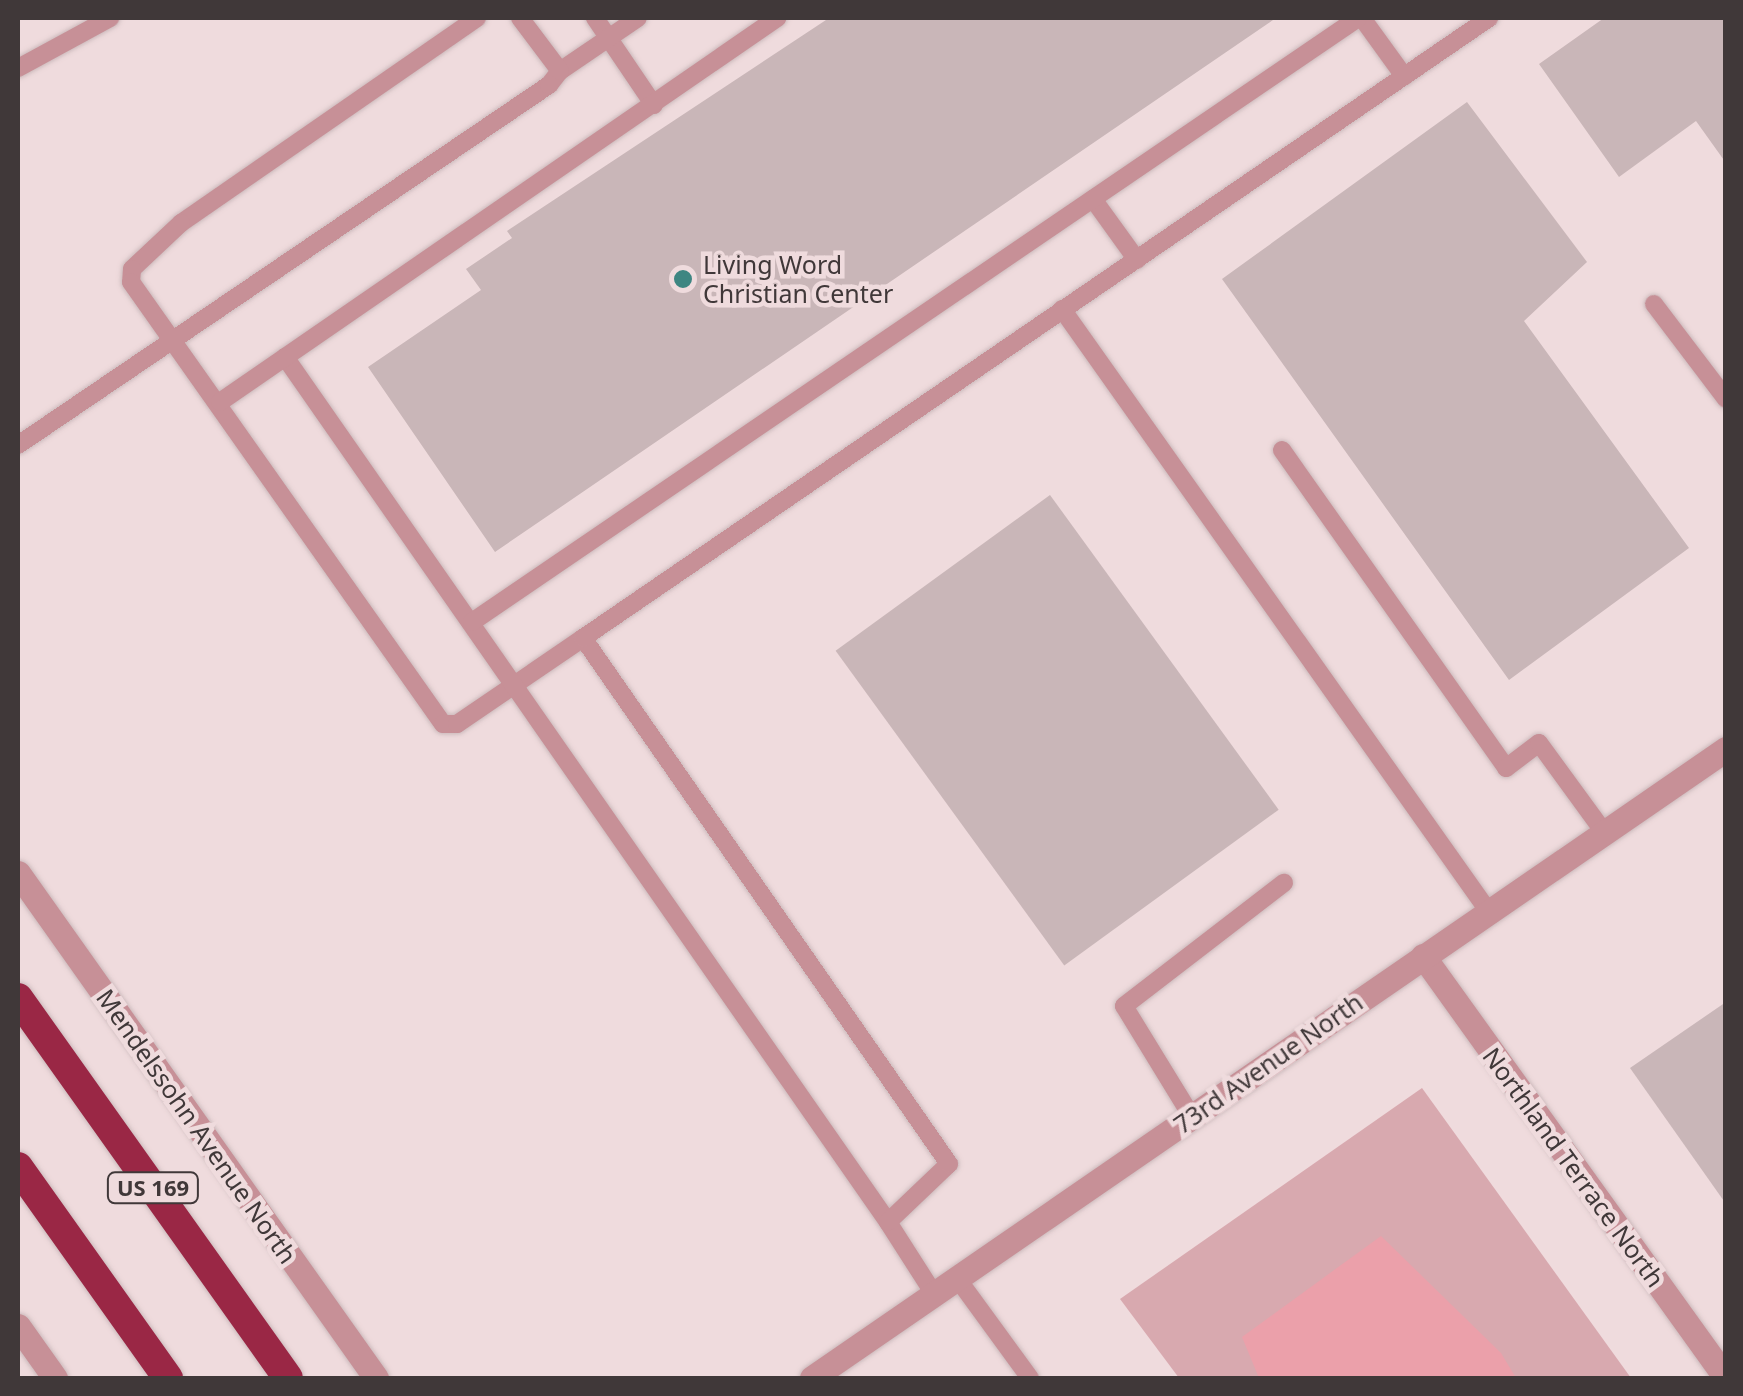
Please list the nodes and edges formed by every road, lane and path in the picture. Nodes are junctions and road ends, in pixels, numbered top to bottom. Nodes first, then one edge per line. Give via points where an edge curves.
1 (110, 18) edge
2 (477, 18) edge
3 (520, 18) edge
4 (595, 18) edge
5 (638, 18) edge
6 (777, 18) edge
7 (1360, 18) edge
8 (1489, 18) edge
9 (609, 38) junction
10 (18, 68) edge
11 (560, 71) junction
12 (1404, 76) junction
13 (654, 105) junction
14 (1094, 199) junction
15 (1137, 260) junction
16 (1654, 304) dead end
17 (1062, 309) junction
18 (168, 341) junction
19 (285, 357) junction
20 (1726, 399) edge
21 (220, 402) junction
22 (18, 445) edge
23 (1282, 450) dead end
24 (472, 622) junction
25 (583, 638) junction
26 (516, 684) junction
27 (1726, 749) edge
28 (1604, 832) junction
29 (18, 873) edge
30 (1284, 884) dead end
31 (1489, 912) junction
32 (1422, 956) junction
33 (18, 998) edge
34 (1192, 1117) junction
35 (18, 1167) edge
36 (888, 1222) junction
37 (957, 1278) junction
38 (934, 1294) junction
39 (18, 1326) edge
40 (55, 1378) edge
41 (168, 1378) edge
42 (288, 1378) edge
43 (376, 1378) edge
44 (812, 1378) edge
45 (1030, 1378) edge
46 (1726, 1378) edge

1 - 10 lane
2 - 18 lane via 181,224 132,268
3 - 11 lane
4 - 9 lane
5 - 9 lane
6 - 13 lane
7 - 12 lane
7 - 14 lane
8 - 12 lane
9 - 11 lane
9 - 13 lane
11 - 18 lane
12 - 15 lane
13 - 19 lane
14 - 15 lane
14 - 24 lane
15 - 17 lane
16 - 20 lane
17 - 25 lane
17 - 31 lane
18 - 21 lane
18 - 22 lane
19 - 21 lane
19 - 24 lane
21 - 26 lane via 443,724
23 - 28 lane via 1506,768 1539,742
24 - 26 lane
25 - 26 lane
25 - 36 lane via 950,1164
26 - 36 lane
27 - 28 street, 73rd Avenue North
28 - 31 street, 73rd Avenue North
29 - 43 street, Mendelssohn Avenue North
30 - 34 lane via 1124,1006
31 - 32 street, 73rd Avenue North
32 - 34 street, 73rd Avenue North
32 - 46 street, Northland Terrace North
33 - 42 highway, US 169
34 - 37 street, 73rd Avenue North
35 - 41 highway
36 - 38 lane
37 - 38 street, 73rd Avenue North
37 - 45 lane
38 - 44 street, 73rd Avenue North
39 - 40 street

